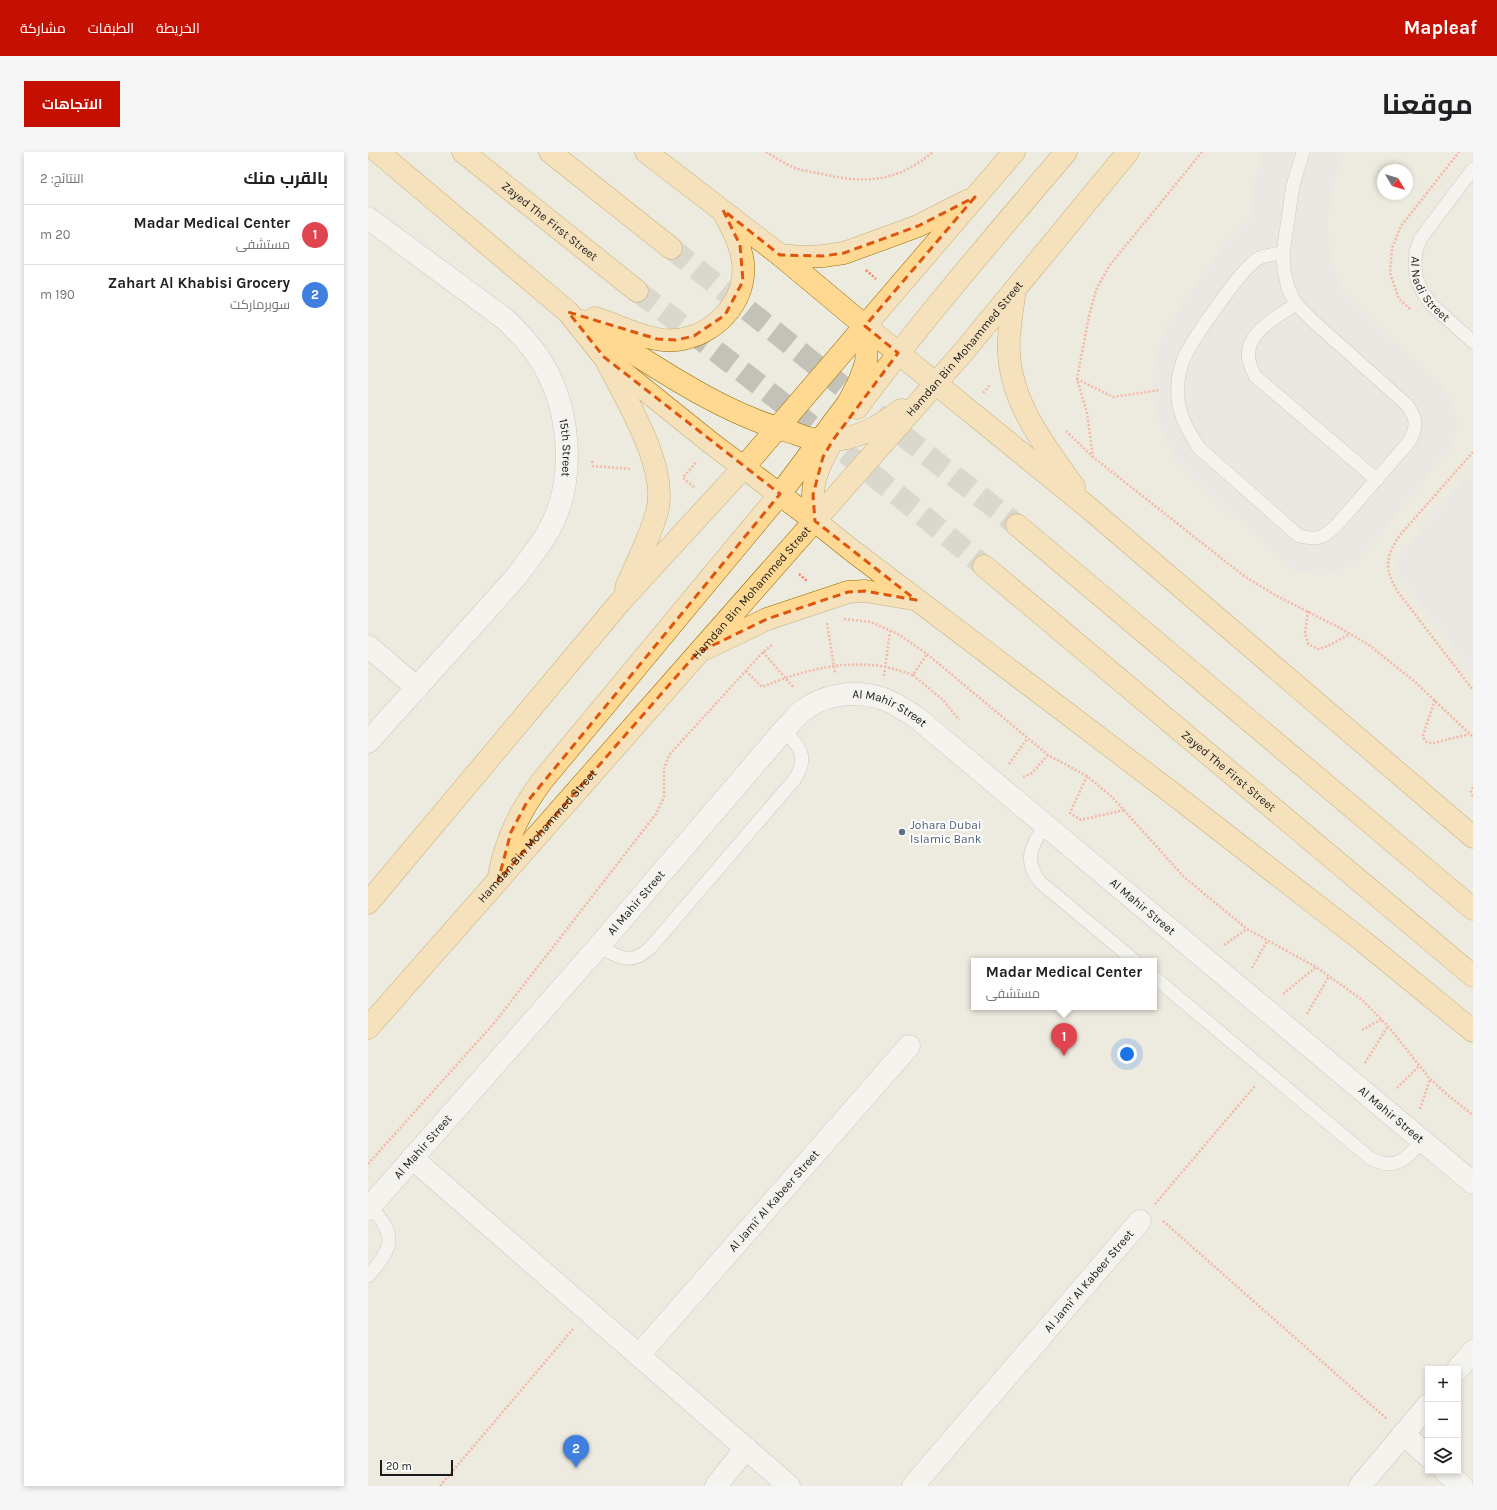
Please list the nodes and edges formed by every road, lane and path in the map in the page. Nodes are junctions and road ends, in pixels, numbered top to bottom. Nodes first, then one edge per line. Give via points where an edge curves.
1 (378, 152) edge
2 (463, 152) edge
3 (550, 152) edge
4 (646, 152) edge
5 (766, 152) edge
6 (933, 152) edge
7 (1014, 152) edge
8 (1066, 152) edge
9 (1128, 152) edge
10 (1202, 152) edge
11 (1303, 152) edge
12 (1473, 169) edge
13 (975, 197) junction
14 (723, 210) junction
15 (370, 225) edge
16 (671, 248) tunnel mouth
17 (1283, 254) junction
18 (780, 255) junction
19 (863, 268) dead end
20 (1015, 289) junction
21 (637, 291) tunnel mouth
22 (894, 293) junction
23 (1296, 304) junction
24 (568, 312) junction
25 (865, 326) junction
26 (1473, 342) edge
27 (898, 353) junction
28 (604, 357) junction
29 (1077, 379) junction
30 (992, 382) dead end
31 (935, 384) junction
32 (1178, 387) junction
33 (968, 410) junction
34 (777, 429) junction
35 (826, 440) junction
36 (711, 443) junction
37 (1473, 452) edge
38 (744, 467) junction
39 (1377, 480) junction
40 (780, 494) junction
41 (713, 502) junction
42 (1090, 510) junction
43 (815, 521) junction
44 (1017, 525) tunnel mouth
45 (780, 558) junction
46 (984, 566) tunnel mouth
47 (811, 584) dead end
48 (916, 600) junction
49 (621, 601) junction
50 (1308, 611) junction
51 (842, 619) dead end
52 (827, 620) junction
53 (831, 620) dead end
54 (822, 621) dead end
55 (890, 630) junction
56 (1350, 634) junction
57 (777, 641) dead end
58 (368, 646) edge
59 (763, 652) junction
60 (697, 653) junction
61 (417, 688) junction
62 (1473, 690) edge
63 (841, 695) junction
64 (882, 698) junction
65 (1435, 700) junction
66 (810, 707) junction
67 (784, 730) junction
68 (1469, 734) junction
69 (1473, 737) edge
70 (1028, 739) junction
71 (368, 742) edge
72 (1048, 755) junction
73 (1006, 768) dead end
74 (1087, 776) junction
75 (1018, 778) dead end
76 (1473, 787) edge
77 (1473, 797) edge
78 (1124, 810) junction
79 (1045, 825) junction
80 (1473, 837) edge
81 (498, 881) junction
82 (368, 903) edge
83 (1473, 909) edge
84 (1247, 929) junction
85 (1267, 941) junction
86 (599, 946) junction
87 (1218, 949) dead end
88 (1131, 958) edge
89 (1316, 967) junction
90 (1248, 973) dead end
91 (1329, 976) junction
92 (1473, 976) edge
93 (1157, 980) edge
94 (1278, 998) dead end
95 (1454, 1017) junction
96 (1303, 1019) dead end
97 (1382, 1019) junction
98 (1388, 1026) junction
99 (368, 1028) edge
100 (1362, 1030) dead end
101 (1473, 1031) edge
102 (1473, 1037) edge
103 (909, 1046) dead end
104 (1419, 1066) junction
105 (1361, 1068) dead end
106 (1267, 1072) junction
107 (1430, 1079) junction
108 (1392, 1093) dead end
109 (1473, 1114) edge
110 (1418, 1115) dead end
111 (1422, 1140) junction
112 (412, 1158) junction
113 (368, 1164) edge
114 (1473, 1183) edge
115 (369, 1208) edge
116 (1145, 1215) junction
117 (368, 1276) edge
118 (588, 1311) junction
119 (1473, 1351) edge
120 (639, 1355) junction
121 (1460, 1366) edge
122 (1425, 1408) edge
123 (1403, 1434) junction
124 (746, 1448) junction
125 (1425, 1453) edge
126 (1448, 1474) edge
127 (440, 1486) edge
128 (716, 1486) edge
129 (789, 1486) edge
130 (913, 1486) edge
131 (1360, 1486) edge
132 (1462, 1486) edge

1 - 24 main road
2 - 21 main road, Zayed The First Street
3 - 16 main road
4 - 14 main road
5 - 6 path via 796,168 859,180 875,179 905,171 922,162
7 - 13 main road
8 - 27 main road
9 - 20 main road, Hamdan Bin Mohammed Street
10 - 29 path via 1109,266 1096,290 1088,316
11 - 17 lane via 1293,184
12 - 26 lane, Al Nadi Street via 1421,238 1416,251 1415,266 1417,280 1432,305
13 - 18 main road via 918,226 844,253 802,257
13 - 22 main road
14 - 18 main road
14 - 24 main road via 740,245 743,281 736,299 725,315 711,327 694,336 676,340 657,339 596,318
15 - 61 street, 15th Street via 506,320 523,338 548,373 556,391 563,416 567,453 566,476 560,504 550,529 516,577
17 - 23 lane via 1288,288
17 - 32 lane via 1259,258 1248,266 1192,342 1184,360
18 - 25 main road
19 - 22 path
20 - 31 main road, Hamdan Bin Mohammed Street
20 - 42 main road via 1009,339 1014,384 1024,411 1040,438
22 - 25 main road
23 - 39 lane via 1412,412 1416,422 1414,433
23 - 39 lane via 1255,336 1249,349 1249,363 1255,376
24 - 28 main road
24 - 34 main road via 692,389 719,404
25 - 27 main road
25 - 34 main road
25 - 35 main road via 866,363 859,382
27 - 31 main road
27 - 35 main road
28 - 36 main road
28 - 49 main road via 649,448 659,493 657,511
29 - 32 path via 1113,397
29 - 50 path via 1087,414 1093,457 1244,576
30 - 33 path
31 - 33 main road
31 - 35 main road via 882,424 851,437
31 - 43 main road, Hamdan Bin Mohammed Street
32 - 39 lane via 1182,416 1199,448 1299,536 1312,539 1325,536
33 - 42 main road
34 - 35 main road
34 - 38 main road
35 - 40 main road
35 - 43 main road via 813,495
36 - 38 main road
36 - 41 path via 683,478
37 - 62 path via 1400,535 1391,548 1388,563 1390,578 1398,592
38 - 40 main road
38 - 41 main road
40 - 43 main road
40 - 81 main road via 542,781 511,832
41 - 49 main road
42 - 80 main road
43 - 45 main road, Hamdan Bin Mohammed Street
43 - 48 main road
44 - 83 main road
45 - 47 path
45 - 60 main road, Hamdan Bin Mohammed Street
46 - 92 main road, Zayed The First Street
48 - 60 main road via 865,591 848,592 767,619
48 - 95 main road via 1185,803 1364,942
49 - 82 main road
50 - 56 path
50 - 56 path via 1305,633 1308,644 1318,649
51 - 55 path via 871,622
52 - 53 path
52 - 54 path
52 - 63 path via 833,666
55 - 64 path
55 - 70 path via 927,654
56 - 65 path via 1392,662
57 - 59 path
58 - 61 street
59 - 66 path
59 - 113 path via 669,755 664,769 664,797 656,814 495,1022
60 - 81 main road, Hamdan Bin Mohammed Street
61 - 71 street, 15th Street
63 - 64 street, Al Mahir Street via 861,694
63 - 66 street, Al Mahir Street via 819,701
64 - 79 street, Al Mahir Street via 916,717
65 - 68 path
65 - 68 path via 1423,736 1425,741 1434,743
66 - 67 street, Al Mahir Street via 801,712
67 - 86 street, Al Mahir Street
67 - 86 lane via 801,751 800,771 662,935 644,954 634,958 615,956
68 - 69 path
70 - 72 path
70 - 73 path
72 - 74 path
72 - 75 path via 1032,772
74 - 78 path
74 - 78 path via 1070,813 1081,820
76 - 77 path
78 - 84 path via 1184,877
79 - 88 lane via 1031,849 1030,862 1033,873 1040,882
79 - 111 street, Al Mahir Street
81 - 99 main road, Hamdan Bin Mohammed Street
84 - 85 path
84 - 87 path
85 - 89 path
85 - 90 path
86 - 112 street, Al Mahir Street
89 - 91 path
89 - 94 path
91 - 96 path
91 - 97 path via 1361,999
93 - 106 lane
95 - 101 main road
95 - 102 street
97 - 98 path
97 - 100 path
98 - 104 path
98 - 105 path
103 - 120 street, Al Jami' Al Kabeer Street
104 - 107 path
104 - 108 path
106 - 111 lane via 1380,1164 1402,1162
106 - 116 path
107 - 109 path via 1460,1106
107 - 110 path
111 - 114 street, Al Mahir Street
112 - 115 street, Al Mahir Street
112 - 118 street
115 - 117 lane via 382,1219 389,1239 388,1251
116 - 123 path
116 - 130 street, Al Jami' Al Kabeer Street
118 - 120 street
118 - 127 path
119 - 121 street
120 - 124 street
122 - 123 street
123 - 125 street
123 - 131 street
124 - 128 street
124 - 129 street
126 - 132 street

